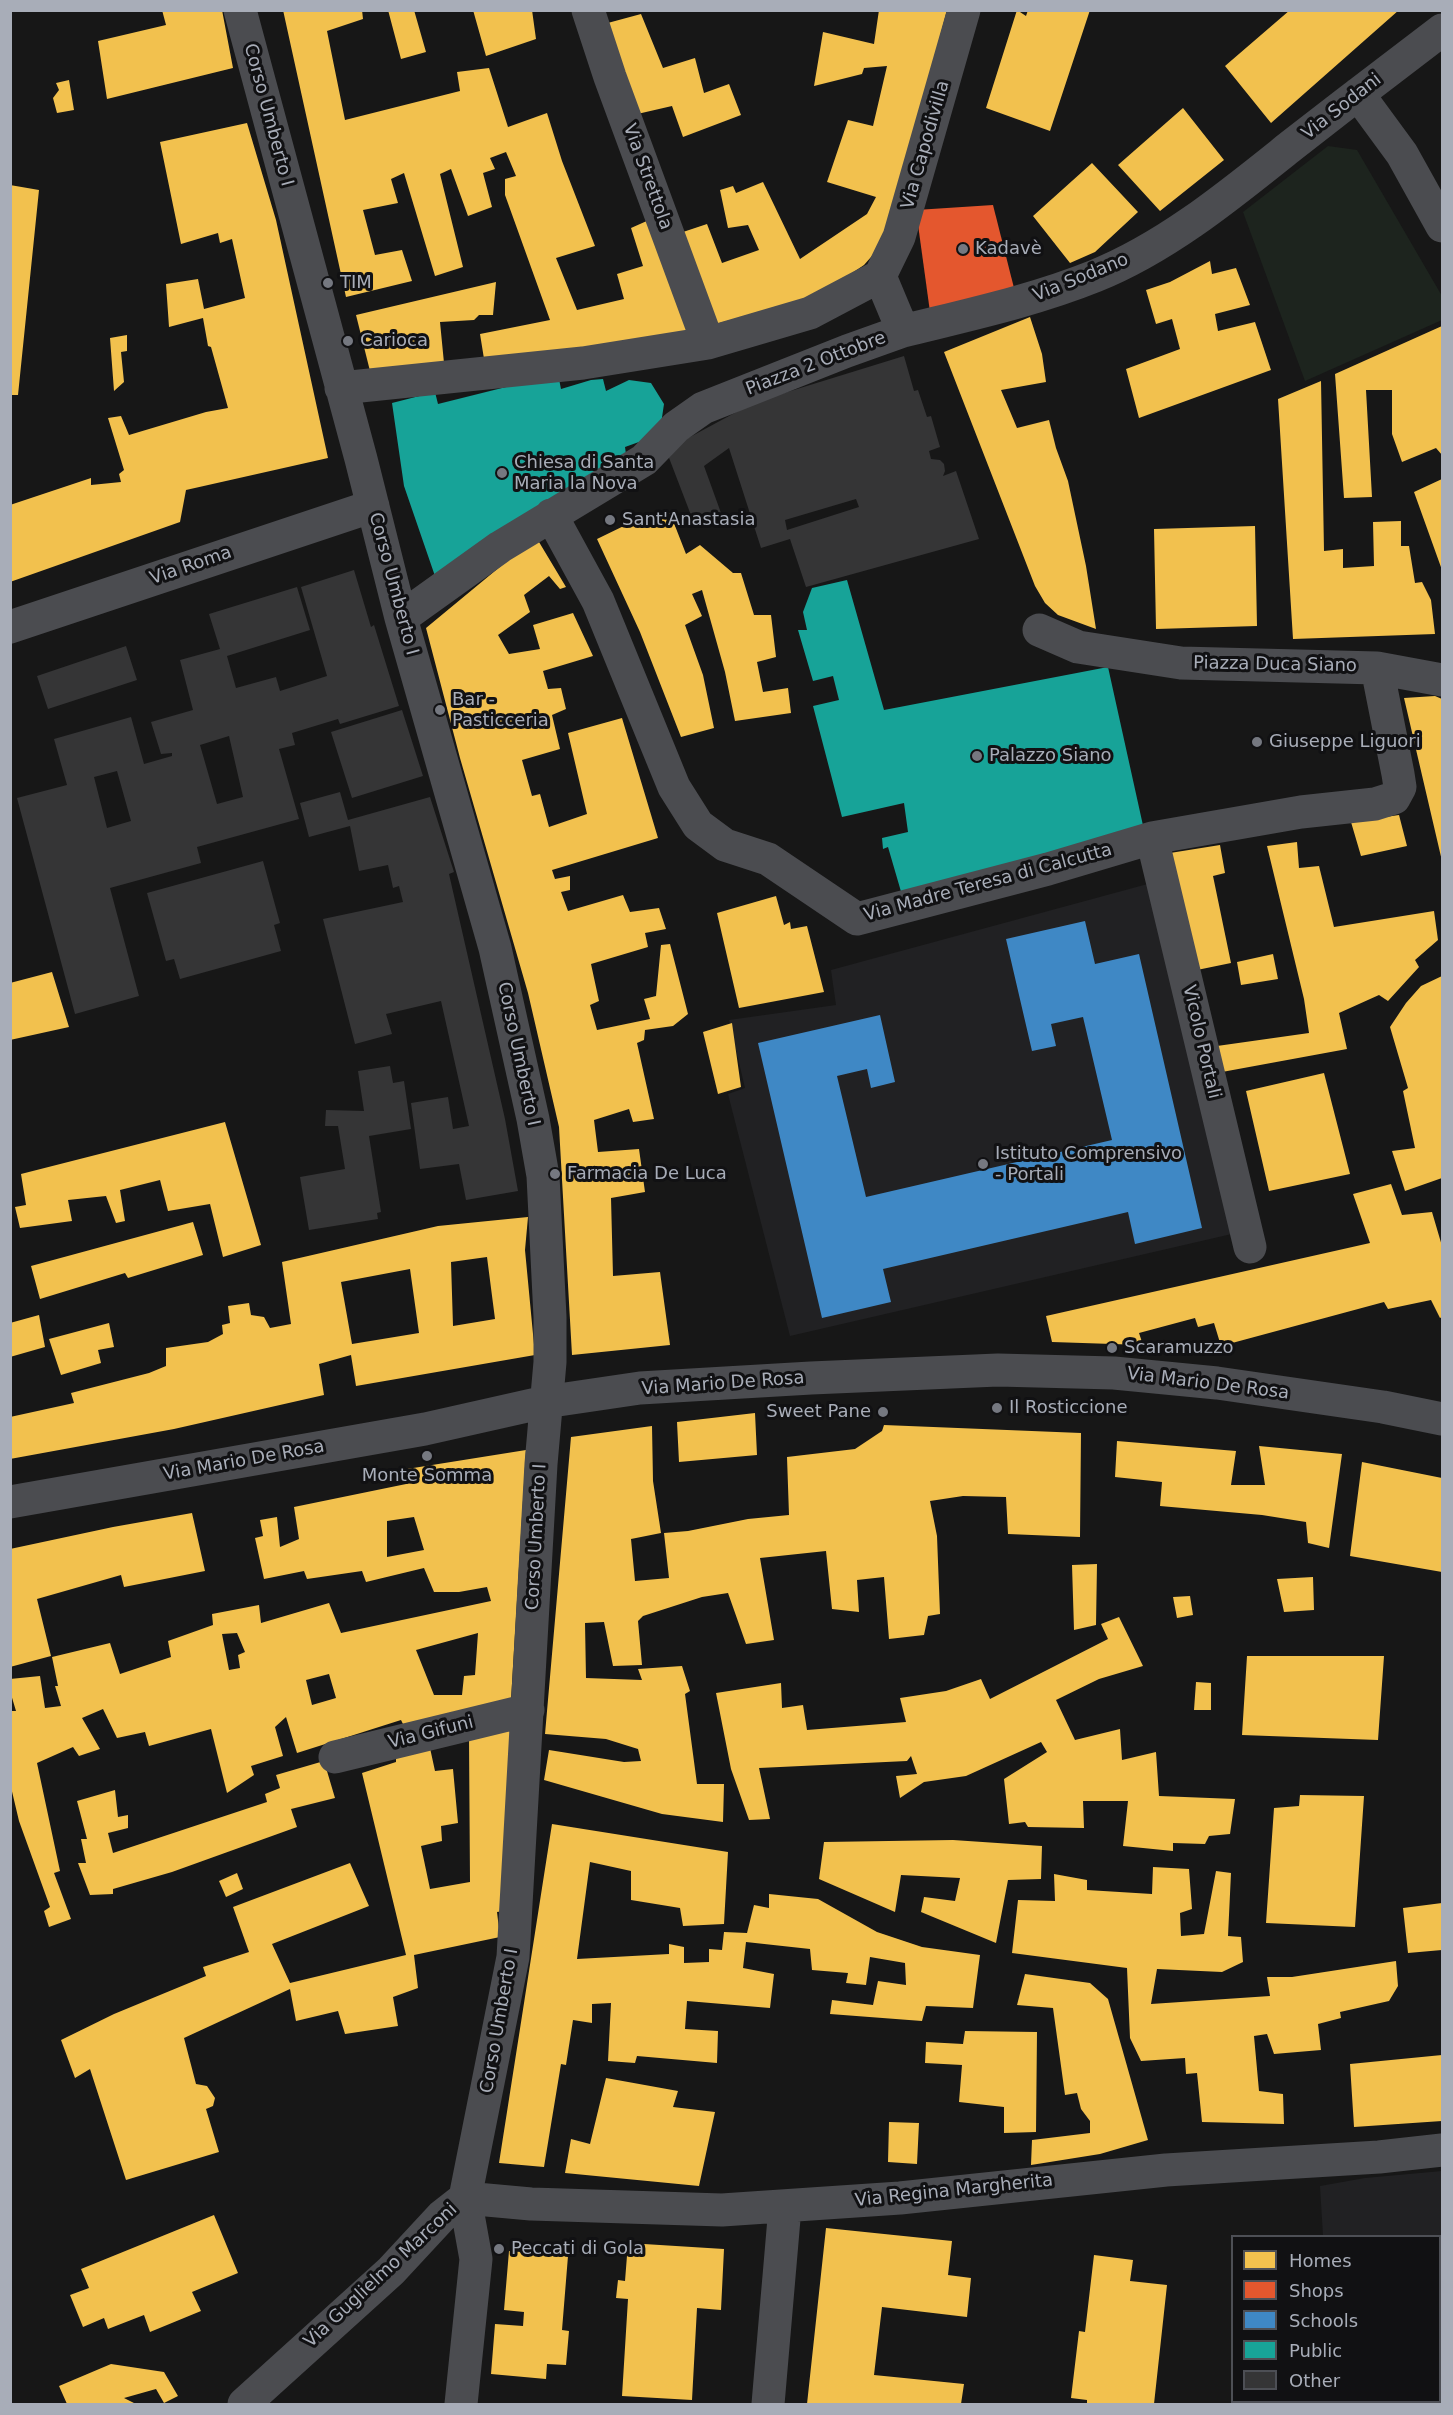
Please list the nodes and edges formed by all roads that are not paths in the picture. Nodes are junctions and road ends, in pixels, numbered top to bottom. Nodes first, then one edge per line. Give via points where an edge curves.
1 (240, 10) edge
2 (588, 10) edge
3 (964, 10) edge
4 (1443, 30) edge
5 (1358, 94) junction
6 (1241, 186) joint
7 (1443, 226) edge
8 (880, 276) junction
9 (903, 331) junction
10 (708, 343) junction
11 (340, 388) junction
12 (373, 506) junction
13 (551, 515) junction
14 (401, 618) junction
15 (10, 627) edge
16 (1039, 630) dead end
17 (1377, 668) junction
18 (1443, 680) edge
19 (1215, 827) joint
20 (1152, 838) junction
21 (1250, 1247) dead end
22 (545, 1402) junction
23 (1443, 1419) edge
24 (10, 1502) edge
25 (528, 1710) junction
26 (336, 1757) dead end
27 (480, 2127) joint
28 (1443, 2150) edge
29 (465, 2198) junction
30 (785, 2207) junction
31 (244, 2404) edge
32 (461, 2404) edge
33 (768, 2404) edge

1 - 11 street, Corso Umberto I
2 - 10 street, Via Strettola
3 - 8 street, Via Capodivilla via 899,237
4 - 5 street, Via Sodani
5 - 6 street, Via Sodani
5 - 7 street via 1402,154
6 - 9 street, Via Sodano via 1192,222 1096,276 1027,299
8 - 9 street, Piazza 2 Ottobre
8 - 10 street via 810,313
9 - 13 street, Piazza 2 Ottobre via 703,408 676,427 644,460
10 - 11 street via 582,363
11 - 12 street, Corso Umberto I
12 - 14 street, Corso Umberto I
12 - 15 street, Via Roma
13 - 14 street, Piazza 2 Ottobre
13 - 20 street, Via Madre Teresa di Calcutta via 598,601 674,787 699,825 725,845 768,859 857,919
14 - 22 street, Corso Umberto I via 495,948 533,1119 543,1176 550,1317
16 - 17 street, Piazza Duca Siano via 1078,647 1180,663
17 - 18 street
17 - 19 street, Piazza Duca Siano via 1400,787 1394,798
19 - 20 street, Via Madre Teresa di Calcutta
20 - 21 street, Vicolo Portali
22 - 23 street, Via Mario De Rosa via 639,1388 998,1370 1114,1373 1217,1383
22 - 24 street, Via Mario De Rosa via 425,1429
22 - 25 street, Corso Umberto I
25 - 26 street, Via Gifuni
25 - 27 street, Corso Umberto I via 513,1957
27 - 29 street, Via Guglielmo Marconi
28 - 30 street, Via Regina Margherita via 1166,2170
29 - 30 street, Via Regina Margherita via 722,2210
29 - 31 street, Via Guglielmo Marconi via 441,2216 391,2271
29 - 32 street via 476,2259
30 - 33 street

